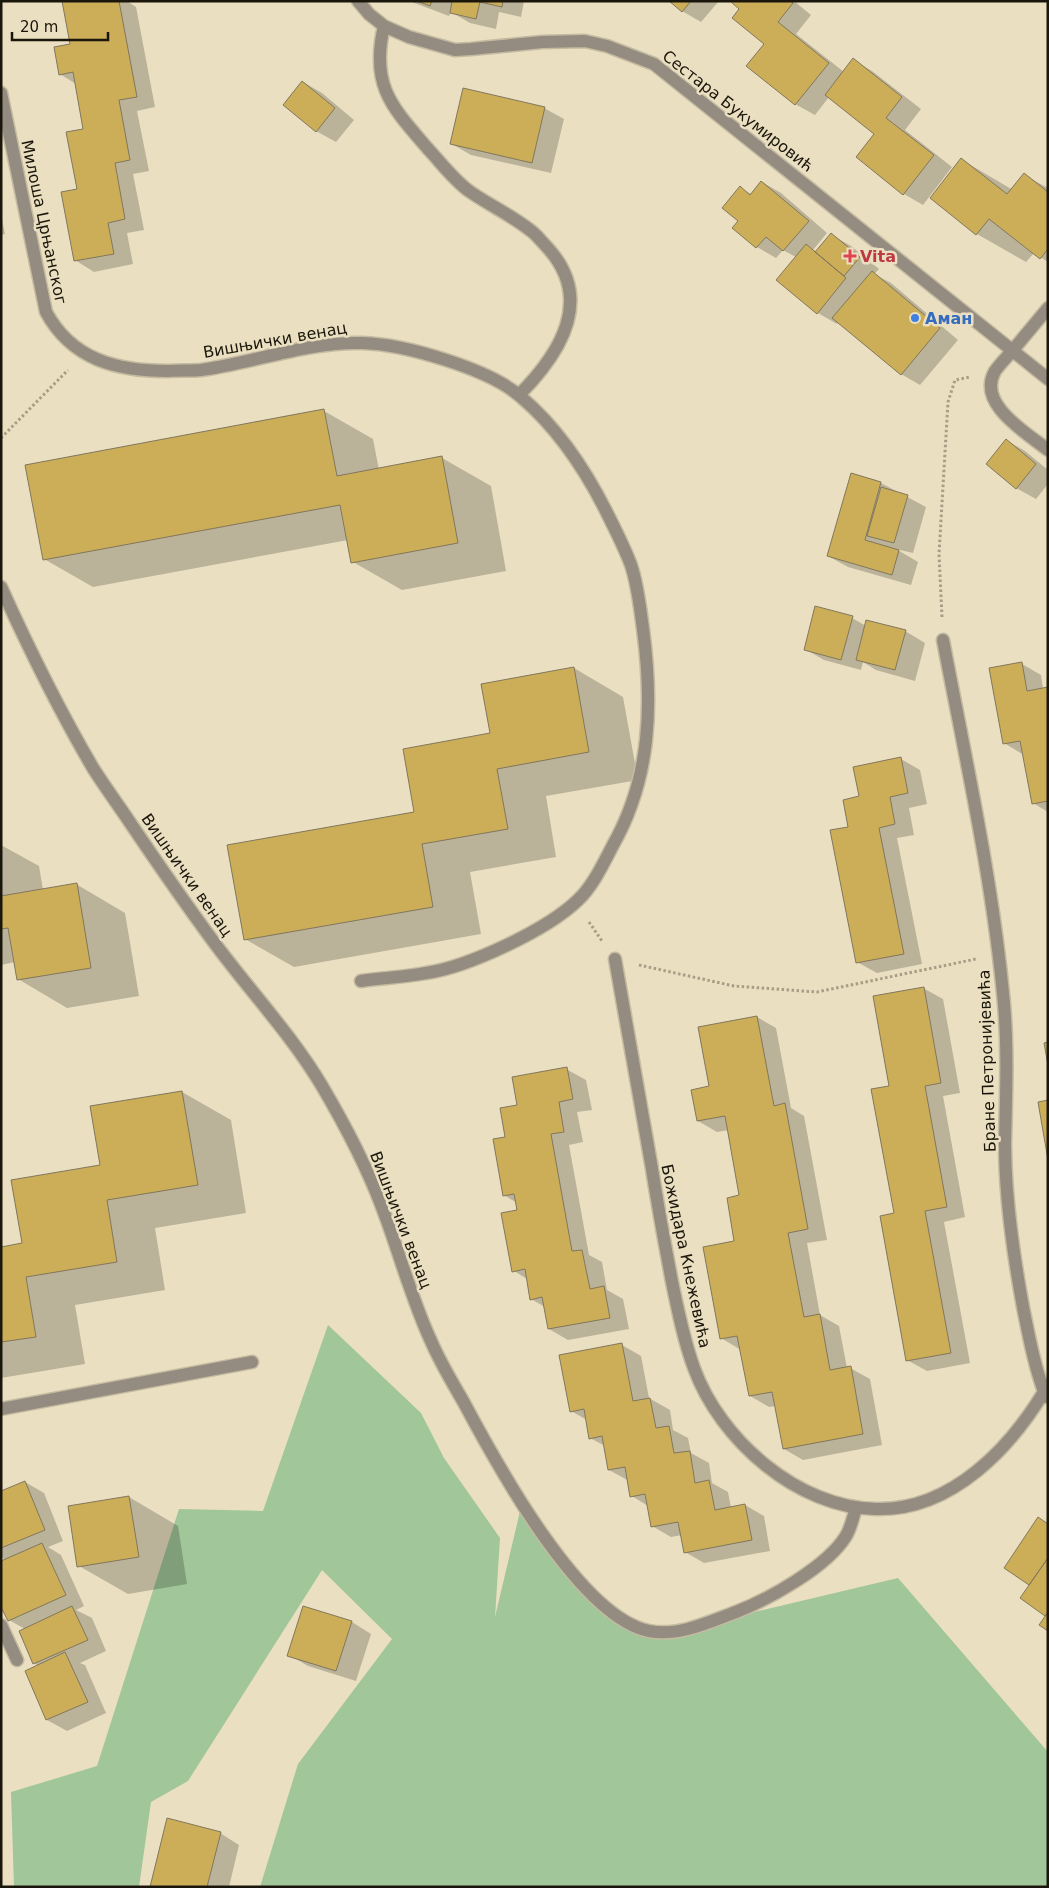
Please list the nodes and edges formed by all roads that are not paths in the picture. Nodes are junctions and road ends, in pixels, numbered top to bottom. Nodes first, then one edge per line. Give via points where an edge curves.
1 (358, 1) edge
2 (384, 26) junction
3 (1, 94) edge
4 (1048, 308) edge
5 (80, 350) joint
6 (1013, 350) junction
7 (1048, 379) edge
8 (519, 395) junction
9 (1048, 450) edge
10 (1, 587) edge
11 (943, 640) road end
12 (615, 959) road end
13 (361, 981) dead end
14 (252, 1362) dead end
15 (1047, 1393) edge
16 (1, 1409) edge
17 (856, 1508) junction
18 (1, 1625) edge
19 (17, 1660) dead end

1 - 2 street, Сестара Букумировић
2 - 6 street, Сестара Букумировић via 455,50 585,41 654,64
2 - 8 street via 379,45 379,66 389,102 468,190 531,230 554,254 567,278 571,303 557,350
3 - 5 street, Милоша Црњанског via 46,312 53,325
4 - 6 street
5 - 8 street, Вишњички венац via 108,364 128,369 198,370 360,342 452,362 485,374
6 - 7 street, Сестара Букумировић
6 - 9 street via 995,372 991,385 993,398 1001,412
8 - 13 street, Вишњички венац via 562,438 583,467 631,565 640,602 650,692 643,764 634,801 622,830 586,892 546,924 498,949 455,966 427,973
10 - 17 street, Вишњички венац via 50,689 96,772 216,945 278,1022 322,1086 360,1156 383,1208 432,1345 517,1495 573,1573 628,1624 650,1631 681,1630 747,1608 818,1565 848,1533
11 - 15 street, Бране Петронијевића via 999,954 1004,1008 1005,1144 1010,1232 1029,1335
12 - 17 street, Божидара Кнежевића via 664,1242 679,1318 694,1369 717,1412 762,1464 820,1499
14 - 16 street
15 - 17 street, Божидара Кнежевића via 997,1452 937,1498 882,1510
18 - 19 street

